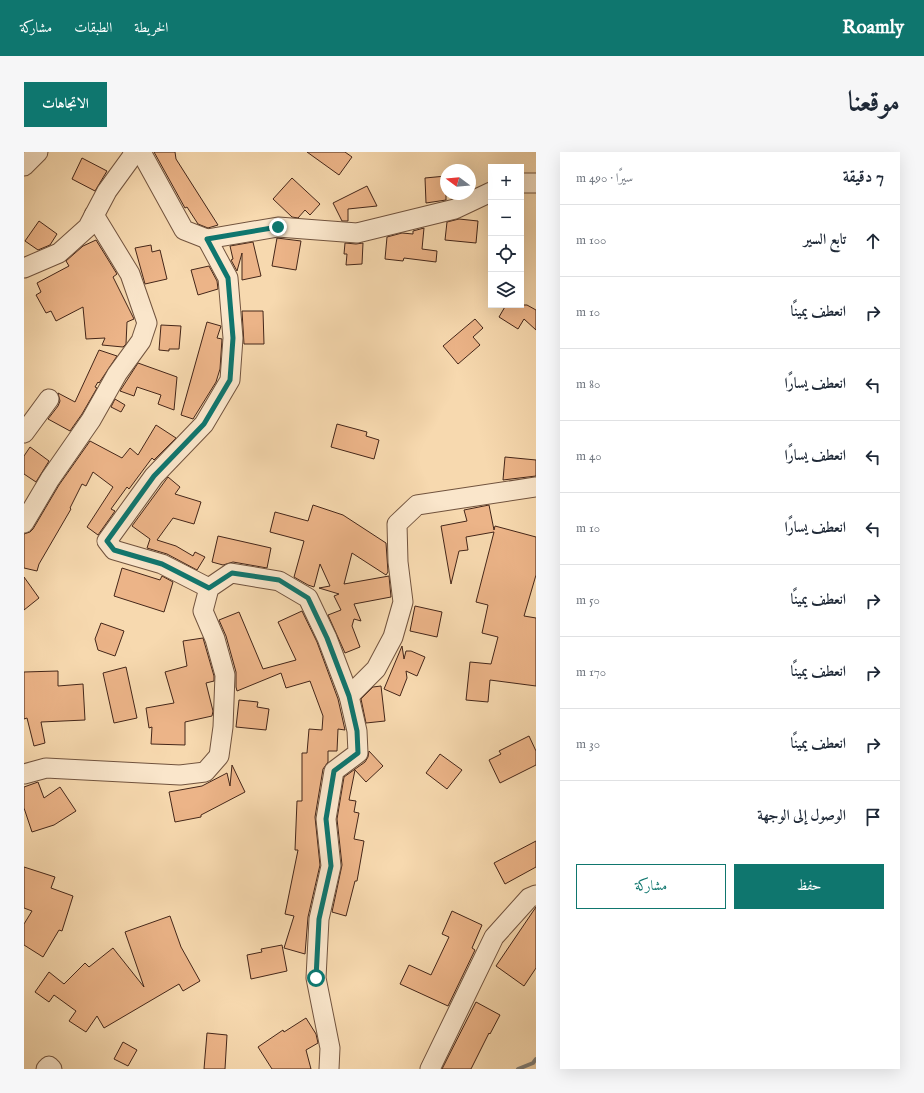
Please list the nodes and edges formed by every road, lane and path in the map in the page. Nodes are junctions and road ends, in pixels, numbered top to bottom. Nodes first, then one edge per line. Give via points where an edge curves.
1 (38, 152) edge
2 (134, 152) edge
3 (141, 152) edge
4 (24, 166) edge
5 (536, 182) edge
6 (524, 183) edge
7 (488, 193) edge
8 (94, 215) junction
9 (207, 239) junction
10 (24, 268) edge
11 (48, 399) dead end
12 (24, 434) edge
13 (536, 487) edge
14 (24, 523) edge
15 (209, 588) junction
16 (349, 696) junction
17 (24, 774) edge
18 (536, 895) edge
19 (46, 1069) edge
20 (52, 1069) edge
21 (329, 1069) edge
22 (430, 1069) edge

1 - 4 street
2 - 8 street
3 - 9 street via 184,230
5 - 6 street
7 - 9 street via 456,209 357,233 278,227
8 - 10 street via 88,227 58,253
8 - 14 street via 130,274 146,323 141,341
9 - 15 street via 228,278 233,338 230,380 204,424 154,476 107,541 114,550 162,564
11 - 12 street
13 - 16 street via 417,505 397,524 403,602 393,637 376,669
15 - 16 street via 232,573 279,580 308,598 327,638
15 - 17 street via 203,611 215,639 225,675 219,756 205,772 180,775 46,768
16 - 21 street via 357,731 358,753 334,771 326,819 331,866 319,919 316,978 330,1048
18 - 22 street via 529,898 494,937
19 - 20 street via 49,1066

